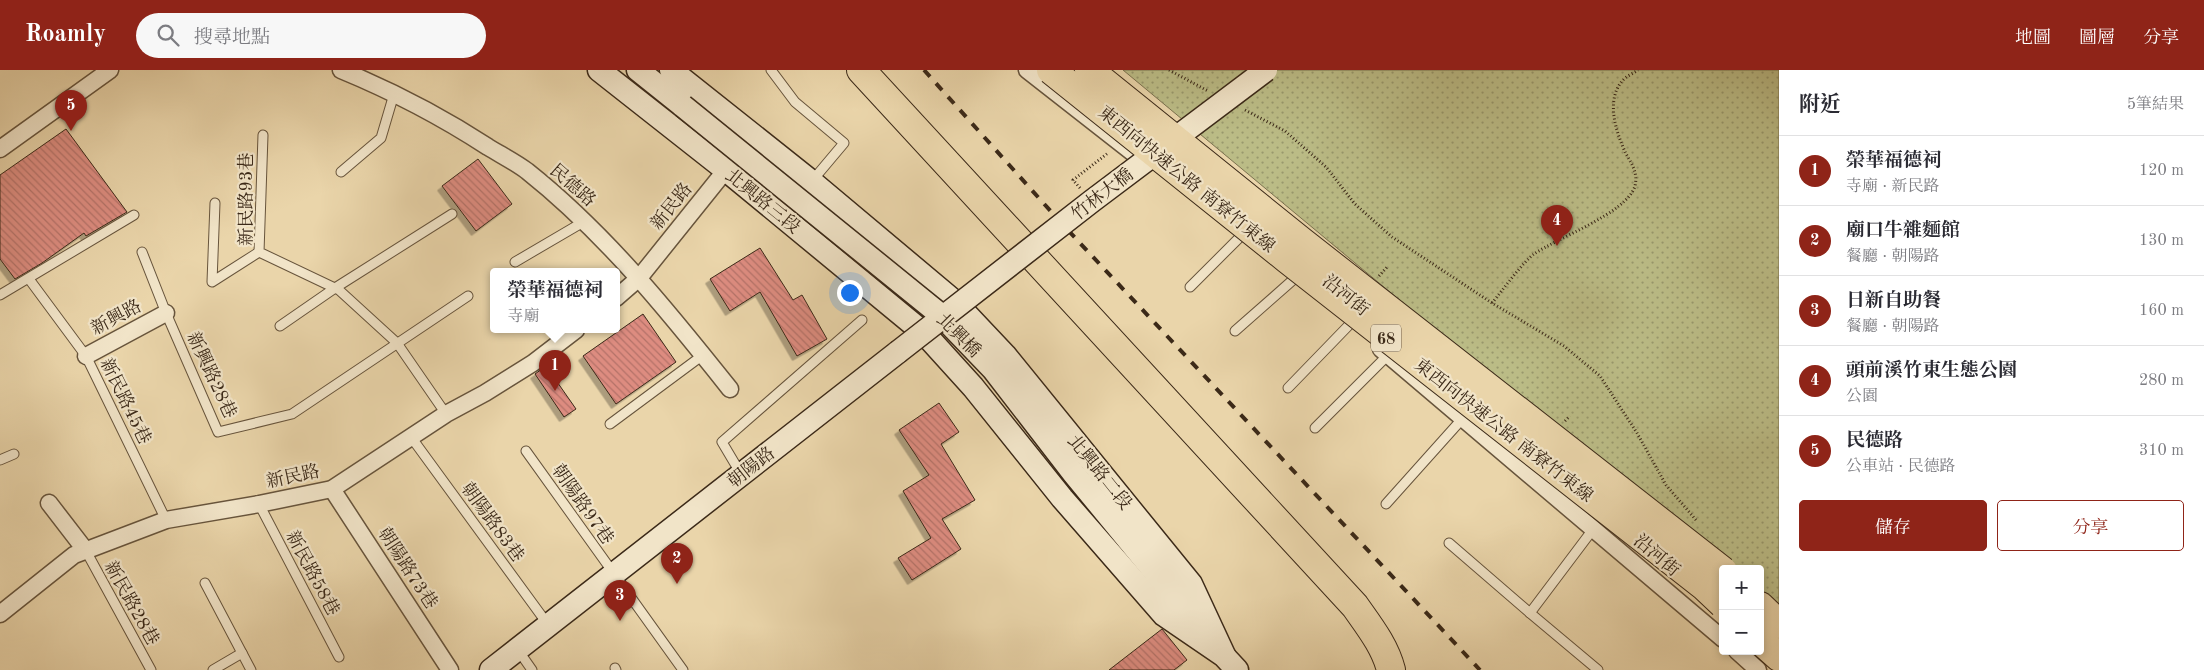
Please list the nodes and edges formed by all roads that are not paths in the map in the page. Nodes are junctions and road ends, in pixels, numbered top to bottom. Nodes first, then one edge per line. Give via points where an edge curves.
1 (110, 70) edge
2 (341, 70) edge
3 (599, 70) edge
4 (638, 70) edge
5 (671, 70) edge
6 (771, 70) edge
7 (860, 70) edge
8 (880, 70) edge
9 (1027, 70) edge
10 (1051, 70) edge
11 (1089, 70) edge
12 (1266, 70) edge
13 (394, 94) junction
14 (263, 135) dead end
15 (754, 136) junction
16 (0, 149) edge
17 (726, 170) junction
18 (341, 172) dead end
19 (812, 182) junction
20 (215, 203) dead end
21 (452, 214) dead end
22 (134, 215) dead end
23 (585, 221) junction
24 (1240, 237) junction
25 (142, 252) dead end
26 (259, 252) junction
27 (514, 262) dead end
28 (1011, 264) joint
29 (639, 278) junction
30 (29, 279) junction
31 (1294, 279) junction
32 (1190, 287) dead end
33 (335, 288) junction
34 (1072, 290) junction
35 (0, 295) edge
36 (620, 295) edge
37 (468, 296) dead end
38 (949, 309) junction
39 (166, 313) junction
40 (862, 320) dead end
41 (1350, 324) junction
42 (280, 326) dead end
43 (1235, 331) dead end
44 (572, 333) edge
45 (398, 343) junction
46 (703, 355) junction
47 (1388, 355) junction
48 (86, 356) junction
49 (1288, 388) dead end
50 (730, 389) dead end
51 (446, 414) junction
52 (1463, 418) junction
53 (610, 424) dead end
54 (1315, 428) dead end
55 (410, 437) junction
56 (526, 451) dead end
57 (14, 454) dead end
58 (0, 460) edge
59 (742, 474) junction
60 (332, 489) junction
61 (49, 503) dead end
62 (259, 504) junction
63 (1386, 504) dead end
64 (166, 520) junction
65 (1594, 528) junction
66 (1449, 543) dead end
67 (86, 551) junction
68 (1719, 568) edge
69 (614, 575) junction
70 (205, 583) dead end
71 (1719, 600) edge
72 (1764, 610) edge
73 (0, 614) edge
74 (1530, 614) junction
75 (1779, 624) edge
76 (549, 626) junction
77 (1719, 635) edge
78 (1764, 644) edge
79 (518, 650) junction
80 (242, 653) junction
81 (1741, 655) edge
82 (339, 657) dead end
83 (1779, 657) edge
84 (1230, 663) edge
85 (151, 670) edge
86 (213, 670) edge
87 (251, 670) edge
88 (450, 670) edge
89 (491, 670) edge
90 (532, 670) edge
91 (684, 670) edge
92 (1391, 670) edge
93 (1405, 670) edge
94 (1598, 670) edge
95 (1758, 670) edge

1 - 16 street
2 - 13 street, 民德路
3 - 17 street, 北興路三段
4 - 38 street, 北興橋, bridge
5 - 15 street
6 - 19 lane via 795,102 844,143
7 - 34 highway
8 - 34 highway
9 - 24 street, 沿河街
10 - 71 highway, 東西向快速公路 南寮竹東線 / 68, bridge
11 - 68 highway, 東西向快速公路 南寮竹東線 / 68, bridge via 1301,241
12 - 28 street, 竹林大橋, bridge
13 - 18 lane via 380,138
13 - 23 street, 民德路 via 449,122 526,170
14 - 26 lane, 新民路93巷
15 - 17 street, 新民路
15 - 19 street
17 - 29 street, 新民路
17 - 84 street, 北興路三段 via 925,334 974,387 1062,498 1164,615
19 - 38 street
20 - 26 lane via 212,282
21 - 33 lane
22 - 30 lane
23 - 27 lane
23 - 29 street, 民德路
24 - 31 street, 沿河街
24 - 32 lane
25 - 39 lane
26 - 33 lane, 新民路93巷
28 - 38 street, 朝陽路, bridge
29 - 36 street, 新民路
29 - 46 street, 民德路
30 - 35 lane
30 - 48 lane, 新民路45巷
31 - 41 street, 沿河街
31 - 43 lane
33 - 42 lane
33 - 45 lane, 新民路93巷
34 - 92 highway via 1355,606 1374,634
34 - 93 highway via 1368,598 1387,625
37 - 45 lane
38 - 59 street, 朝陽路, bridge
38 - 84 street, 北興橋 via 1074,474
38 - 84 street, 北興路二段 via 1005,355 1191,584
39 - 45 lane, 新興路28巷 via 218,432 292,414
39 - 48 street, 新興路
40 - 59 lane via 722,442
41 - 47 street, 沿河街
41 - 49 lane
44 - 51 street, 新民路 via 534,363
45 - 51 lane, 新民路93巷
46 - 50 street, 民德路
46 - 53 lane
47 - 52 street, 沿河街
47 - 54 lane
48 - 64 lane, 新民路45巷
51 - 55 street, 新民路
52 - 63 lane
52 - 65 street, 沿河街
55 - 60 street, 新民路
55 - 76 lane, 朝陽路83巷
56 - 69 lane, 朝陽路97巷
57 - 58 lane
59 - 69 street, 朝陽路
60 - 62 street, 新民路
60 - 88 street, 朝陽路73巷
61 - 67 street
62 - 64 street, 新民路
62 - 82 lane, 新民路58巷
64 - 67 street, 新民路
65 - 74 lane
65 - 77 street, 沿河街
66 - 74 lane
67 - 73 street, 新民路 via 74,555
67 - 85 lane, 新民路28巷
69 - 76 street, 朝陽路
69 - 91 lane, 朝陽路97巷
70 - 80 lane
72 - 75 highway
74 - 94 lane
76 - 79 street, 朝陽路
78 - 83 highway
79 - 89 street, 朝陽路
79 - 90 lane
80 - 86 lane
80 - 87 lane
81 - 95 street

